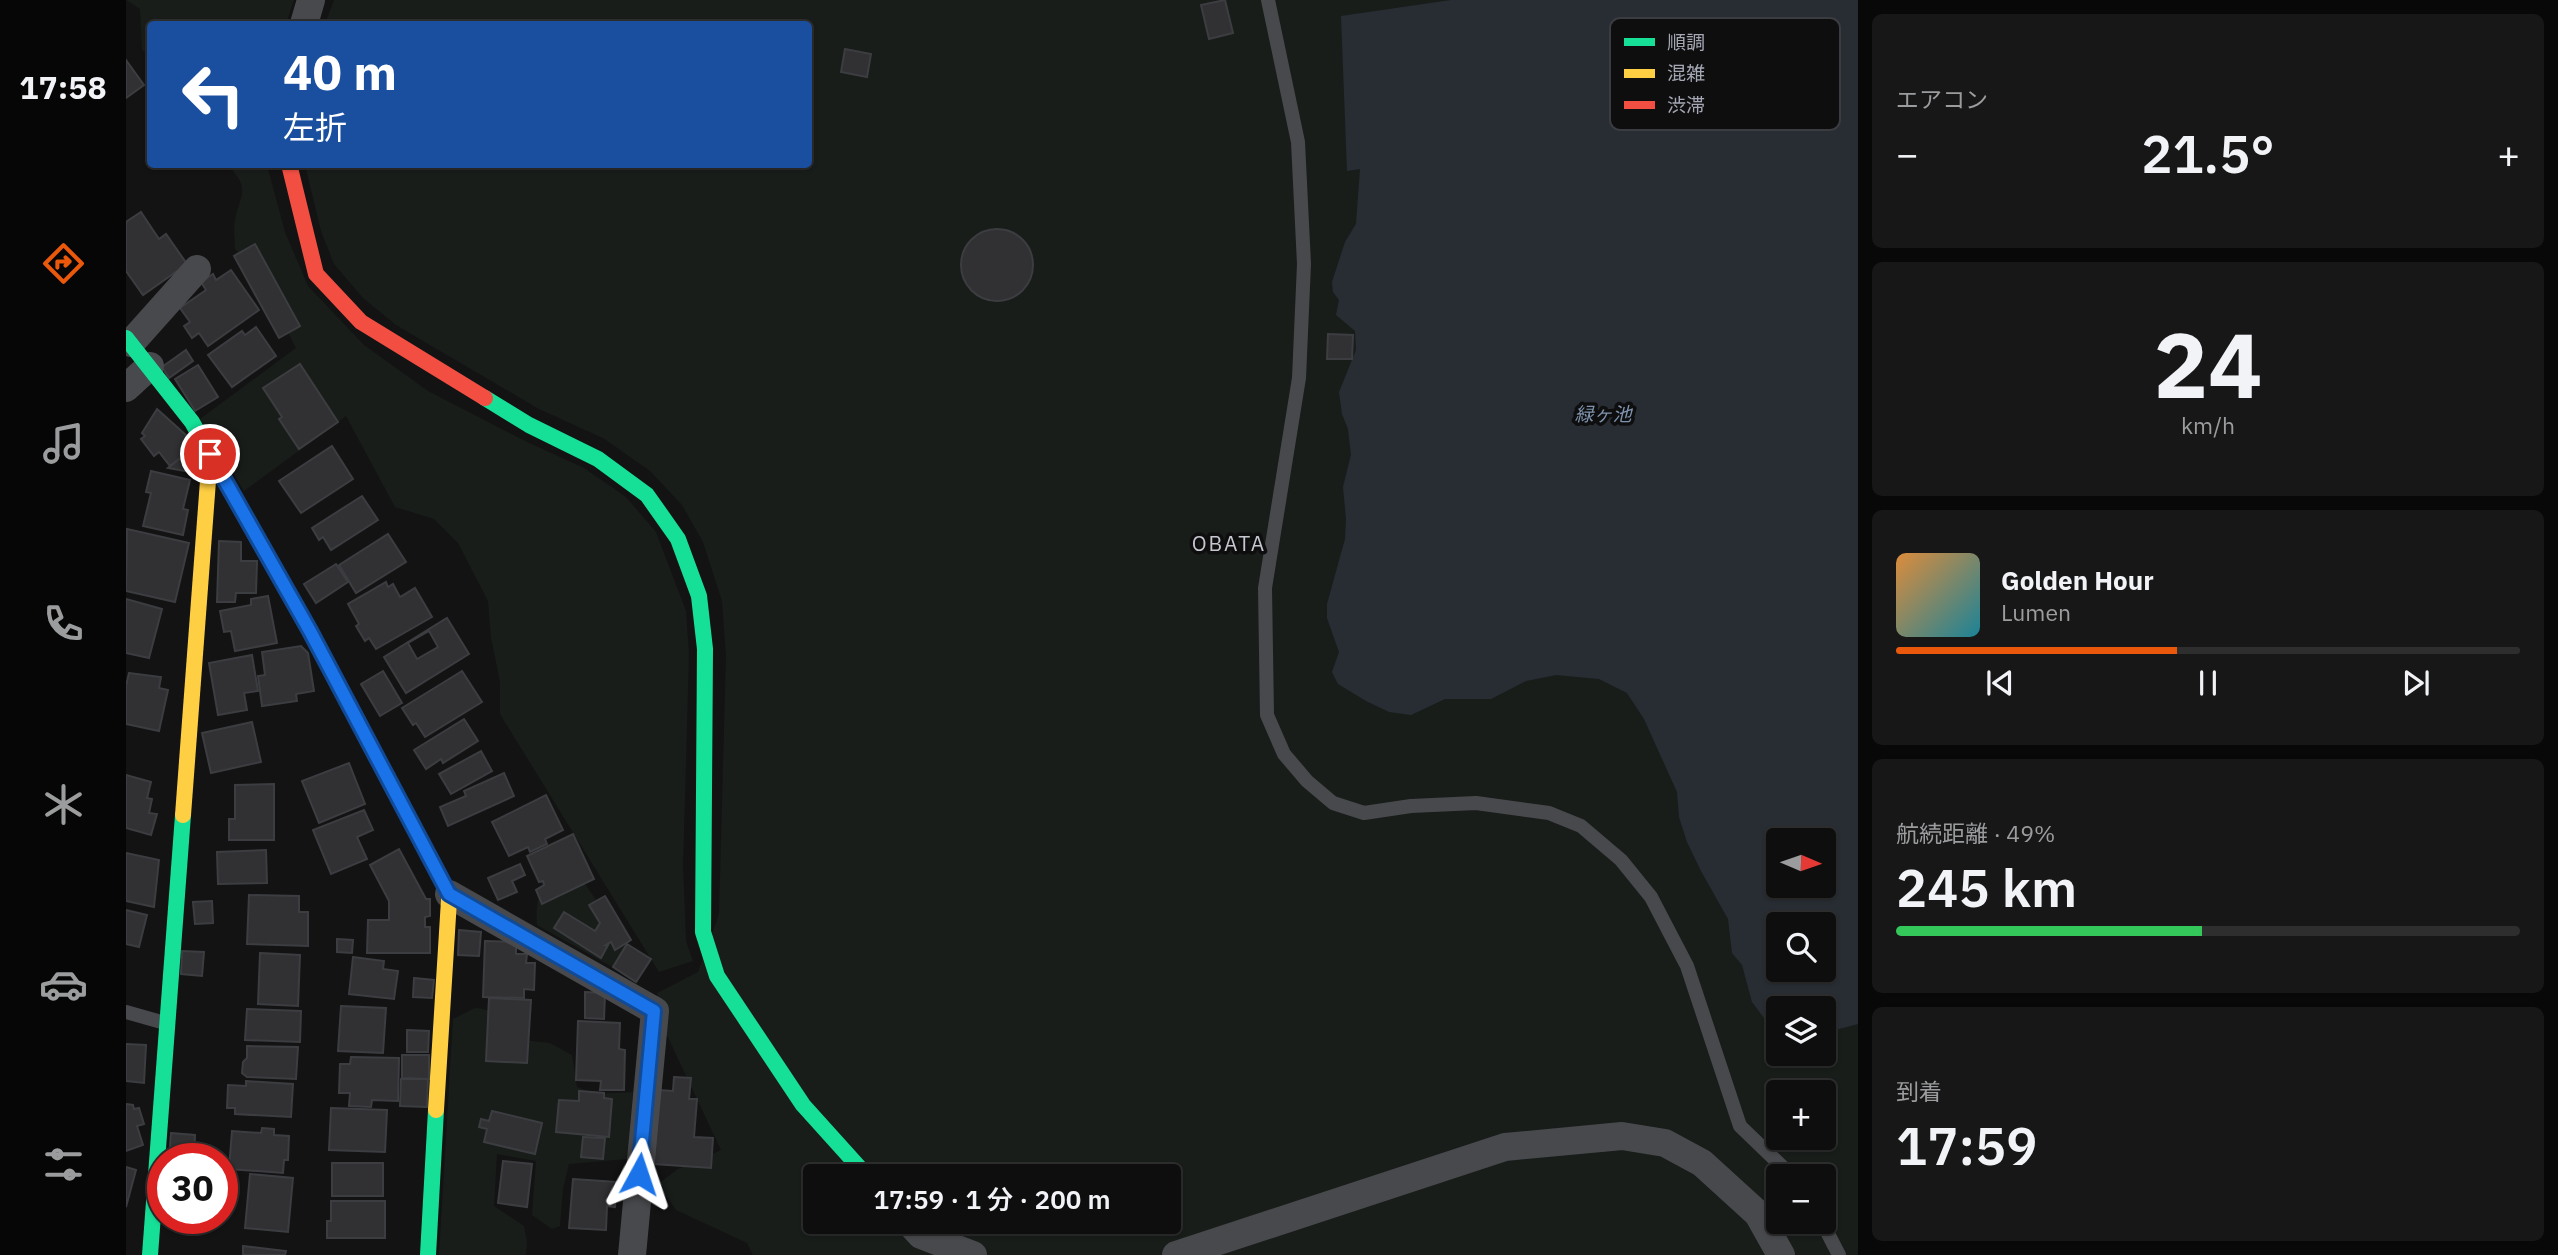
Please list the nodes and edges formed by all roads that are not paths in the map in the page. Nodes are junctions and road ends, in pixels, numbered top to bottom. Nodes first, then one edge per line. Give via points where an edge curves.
1 (311, 0) edge
2 (1268, 0) edge
3 (305, 21) edge
4 (290, 168) edge
5 (197, 269) dead end
6 (128, 340) edge
7 (150, 366) junction
8 (126, 388) edge
9 (210, 454) junction
10 (449, 894) junction
11 (126, 1012) edge
12 (167, 1024) junction
13 (856, 1164) edge
14 (1780, 1164) edge
15 (920, 1234) edge
16 (1828, 1234) edge
17 (150, 1255) edge
18 (428, 1255) edge
19 (632, 1255) edge
20 (973, 1255) edge
21 (1176, 1255) edge
22 (1781, 1255) edge
23 (1839, 1255) edge

1 - 3 street
2 - 14 lane via 1298,142 1304,264 1299,378 1265,589 1267,715 1284,754 1333,803 1363,813 1476,803 1549,813 1581,826 1621,860 1651,897 1687,966 1740,1126
4 - 13 street via 316,274 361,322 529,425 598,459 647,495 678,539 699,596 705,649 702,932 717,976 803,1105
5 - 6 street
6 - 7 street
7 - 8 street
7 - 9 street
9 - 10 street
9 - 12 street
10 - 18 street
10 - 19 street via 654,1011
11 - 12 lane
12 - 17 street
15 - 20 street
16 - 23 lane
21 - 22 street via 1505,1147 1622,1136 1665,1143 1702,1163 1758,1214

